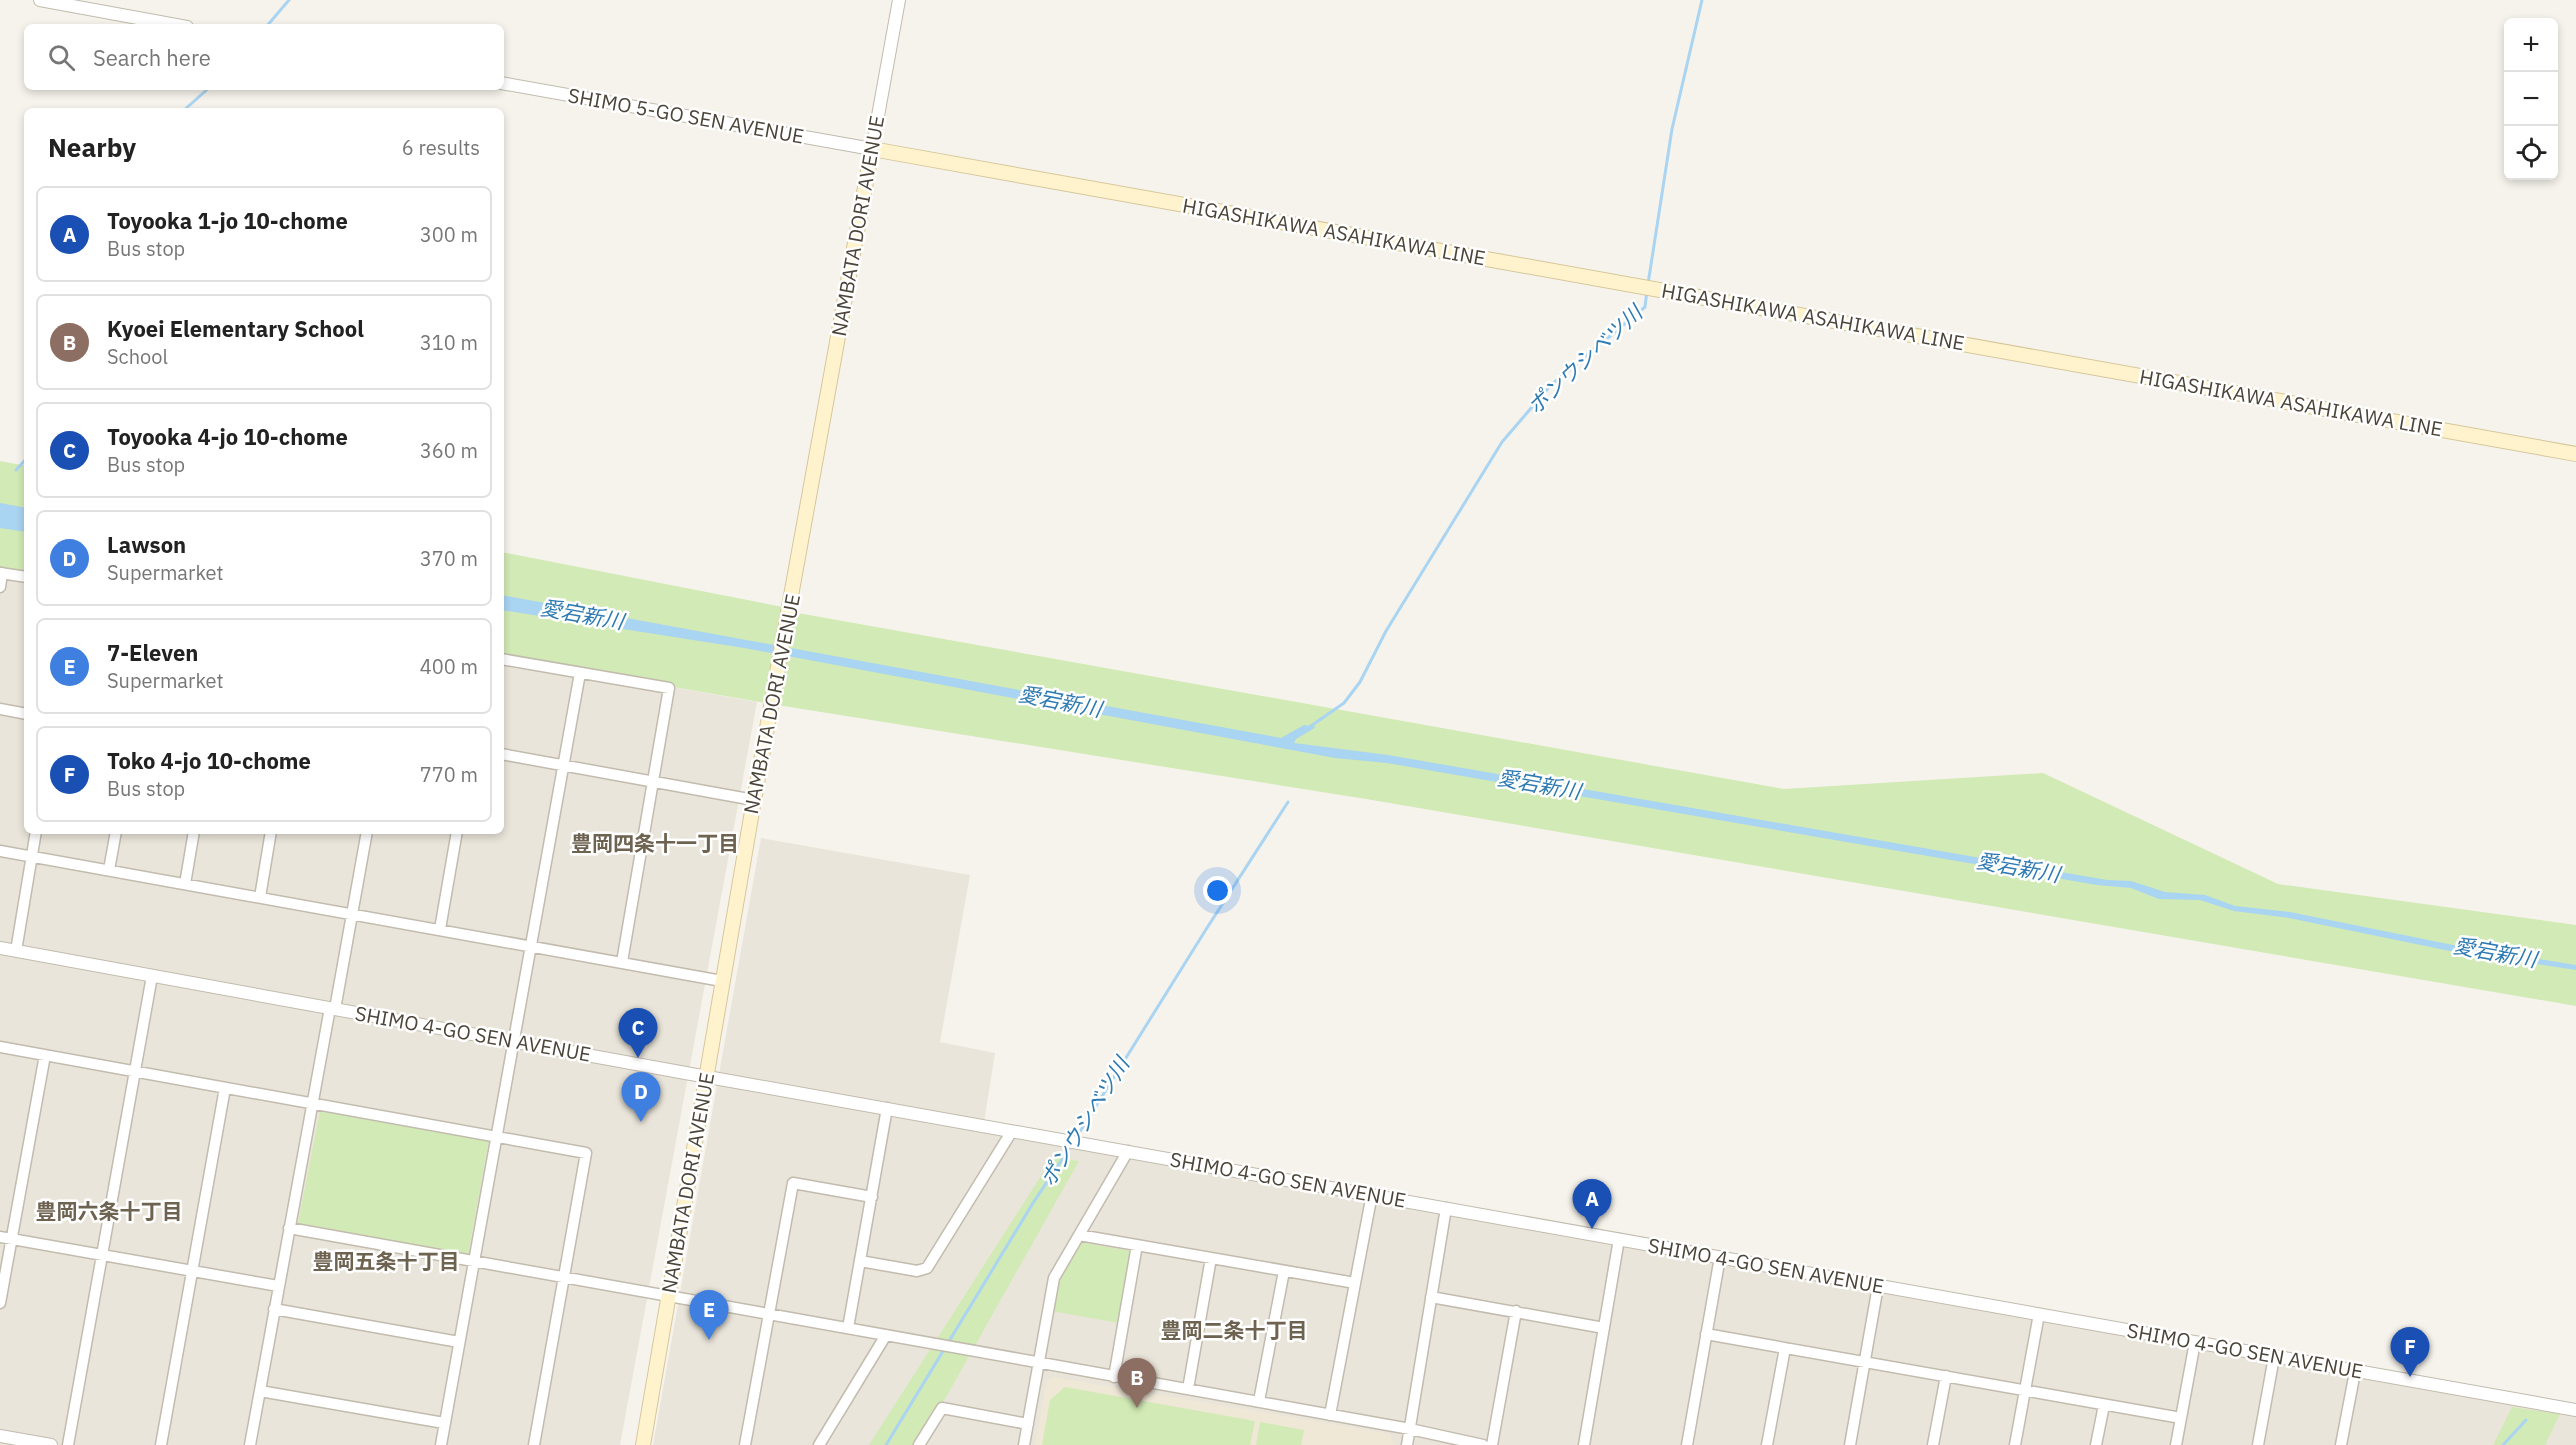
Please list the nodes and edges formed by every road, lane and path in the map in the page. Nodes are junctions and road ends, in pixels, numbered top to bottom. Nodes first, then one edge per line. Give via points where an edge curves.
1 (40, 0) edge
2 (899, 0) edge
3 (171, 24) edge
4 (504, 84) edge
5 (872, 149) junction
6 (2576, 454) edge
7 (1, 573) edge
8 (24, 577) edge
9 (0, 587) edge
10 (504, 660) edge
11 (580, 673) junction
12 (0, 709) edge
13 (24, 713) edge
14 (504, 755) edge
15 (564, 765) junction
16 (654, 781) junction
17 (754, 800) junction
18 (36, 834) edge
19 (115, 834) edge
20 (193, 834) edge
21 (271, 834) edge
22 (366, 834) edge
23 (456, 834) edge
24 (0, 851) edge
25 (32, 856) junction
26 (109, 870) junction
27 (185, 884) junction
28 (260, 897) junction
29 (351, 914) junction
30 (440, 929) junction
31 (532, 946) junction
32 (0, 948) edge
33 (16, 951) junction
34 (622, 962) junction
35 (152, 976) junction
36 (722, 981) junction
37 (333, 1008) junction
38 (513, 1041) junction
39 (0, 1047) edge
40 (45, 1055) junction
41 (135, 1071) junction
42 (706, 1076) junction
43 (225, 1088) junction
44 (311, 1103) junction
45 (887, 1108) junction
46 (1012, 1131) junction
47 (496, 1136) junction
48 (1128, 1151) junction
49 (1372, 1194) junction
50 (872, 1197) junction
51 (1446, 1208) junction
52 (290, 1228) junction
53 (1079, 1235) junction
54 (6, 1238) edge
55 (1619, 1239) junction
56 (1137, 1245) junction
57 (103, 1256) junction
58 (1720, 1257) junction
59 (1211, 1258) junction
60 (474, 1261) junction
61 (860, 1261) junction
62 (1284, 1271) junction
63 (192, 1272) junction
64 (564, 1277) junction
65 (1355, 1283) junction
66 (278, 1286) junction
67 (1878, 1286) junction
68 (668, 1296) junction
69 (1431, 1297) junction
70 (0, 1303) edge
71 (274, 1309) junction
72 (1516, 1311) junction
73 (770, 1314) junction
74 (2039, 1314) junction
75 (848, 1328) junction
76 (1605, 1328) junction
77 (1706, 1334) junction
78 (886, 1335) junction
79 (459, 1342) junction
80 (2195, 1342) junction
81 (1785, 1348) junction
82 (2274, 1357) junction
83 (1039, 1362) junction
84 (1866, 1362) junction
85 (2355, 1372) junction
86 (1946, 1376) junction
87 (1114, 1377) junction
88 (1188, 1389) junction
89 (2025, 1390) junction
90 (260, 1392) junction
91 (1258, 1401) junction
92 (2104, 1405) junction
93 (2576, 1410) edge
94 (1330, 1415) junction
95 (2181, 1418) junction
96 (444, 1424) junction
97 (1028, 1424) junction
98 (1410, 1428) junction
99 (0, 1436) edge
100 (51, 1445) edge
101 (68, 1445) edge
102 (160, 1445) edge
103 (250, 1445) edge
104 (441, 1445) edge
105 (534, 1445) edge
106 (643, 1445) edge
107 (745, 1445) edge
108 (819, 1445) edge
109 (919, 1445) edge
110 (1024, 1445) edge
111 (1407, 1445) edge
112 (1483, 1445) edge
113 (1492, 1445) edge
114 (1584, 1445) edge
115 (1687, 1445) edge
116 (1767, 1445) edge
117 (1850, 1445) edge
118 (1933, 1445) edge
119 (2015, 1445) edge
120 (2096, 1445) edge
121 (2176, 1445) edge
122 (2258, 1445) edge
123 (2341, 1445) edge

1 - 3 street
2 - 5 street, NAMBATA DORI AVENUE
4 - 5 street, SHIMO 5-GO SEN AVENUE
5 - 6 main road, HIGASHIKAWA ASAHIKAWA LINE
5 - 17 main road, NAMBATA DORI AVENUE
7 - 8 street
7 - 9 street
10 - 11 street
11 - 15 street
11 - 16 street via 669,688
12 - 13 street
14 - 15 street
15 - 16 street
15 - 31 street
16 - 17 street
16 - 34 street
17 - 36 main road, NAMBATA DORI AVENUE
18 - 25 street
19 - 26 street
20 - 27 street
21 - 28 street
22 - 29 street
23 - 30 street
24 - 25 street
25 - 26 street
25 - 33 street
26 - 27 street
27 - 28 street
28 - 29 street
29 - 30 street
29 - 37 street
30 - 31 street
31 - 34 street
31 - 38 street
32 - 33 street, SHIMO 4-GO SEN AVENUE
33 - 35 street, SHIMO 4-GO SEN AVENUE
34 - 36 street
35 - 37 street, SHIMO 4-GO SEN AVENUE
35 - 41 street
36 - 42 main road, NAMBATA DORI AVENUE
37 - 38 street, SHIMO 4-GO SEN AVENUE
37 - 44 street
38 - 42 street, SHIMO 4-GO SEN AVENUE
38 - 47 street
39 - 40 street
40 - 41 street
40 - 54 street
41 - 43 street
41 - 57 street
42 - 45 street, SHIMO 4-GO SEN AVENUE
42 - 68 main road, NAMBATA DORI AVENUE
43 - 44 street
43 - 63 street
44 - 47 street
44 - 52 street
45 - 46 street, SHIMO 4-GO SEN AVENUE
45 - 50 street
46 - 48 street, SHIMO 4-GO SEN AVENUE
46 - 61 street via 927,1268 917,1271
47 - 60 street
47 - 64 street via 586,1153
48 - 49 street, SHIMO 4-GO SEN AVENUE
48 - 53 street
49 - 51 street, SHIMO 4-GO SEN AVENUE
49 - 65 street
50 - 61 street
50 - 73 street via 793,1183
51 - 55 street, SHIMO 4-GO SEN AVENUE
51 - 69 street
52 - 60 street
52 - 66 street
53 - 56 street
53 - 83 street via 1054,1278
54 - 57 street
54 - 70 street
55 - 58 street, SHIMO 4-GO SEN AVENUE
55 - 76 street
56 - 59 street
56 - 87 street
57 - 63 street
57 - 101 street
58 - 67 street, SHIMO 4-GO SEN AVENUE
58 - 77 street
59 - 62 street
59 - 88 street
60 - 64 street
60 - 79 street
61 - 75 street
62 - 65 street
62 - 91 street
63 - 66 street
63 - 102 street
64 - 68 street
64 - 105 street
65 - 94 street
66 - 71 street
67 - 74 street, SHIMO 4-GO SEN AVENUE
67 - 84 street
68 - 73 street
68 - 106 main road, NAMBATA DORI AVENUE
69 - 72 street
69 - 98 street
71 - 79 street
71 - 90 street
72 - 76 street
72 - 113 street
73 - 75 street
73 - 107 street
74 - 80 street, SHIMO 4-GO SEN AVENUE
74 - 89 street
75 - 78 street
76 - 114 street
77 - 81 street
77 - 115 street
78 - 83 street
78 - 108 street
79 - 96 street
80 - 82 street, SHIMO 4-GO SEN AVENUE
80 - 95 street
81 - 84 street
81 - 116 street
82 - 85 street, SHIMO 4-GO SEN AVENUE
82 - 122 street
83 - 87 street
83 - 97 street
84 - 86 street
84 - 117 street
85 - 93 street, SHIMO 4-GO SEN AVENUE
85 - 123 street
86 - 89 street
86 - 118 street
87 - 88 street
88 - 91 street
89 - 92 street
89 - 119 street
90 - 96 street
90 - 103 street
91 - 94 street
92 - 95 street
92 - 120 street
94 - 98 street
95 - 121 street
96 - 104 street
97 - 109 street via 942,1408
97 - 110 street
98 - 111 street
98 - 112 street
99 - 100 street

